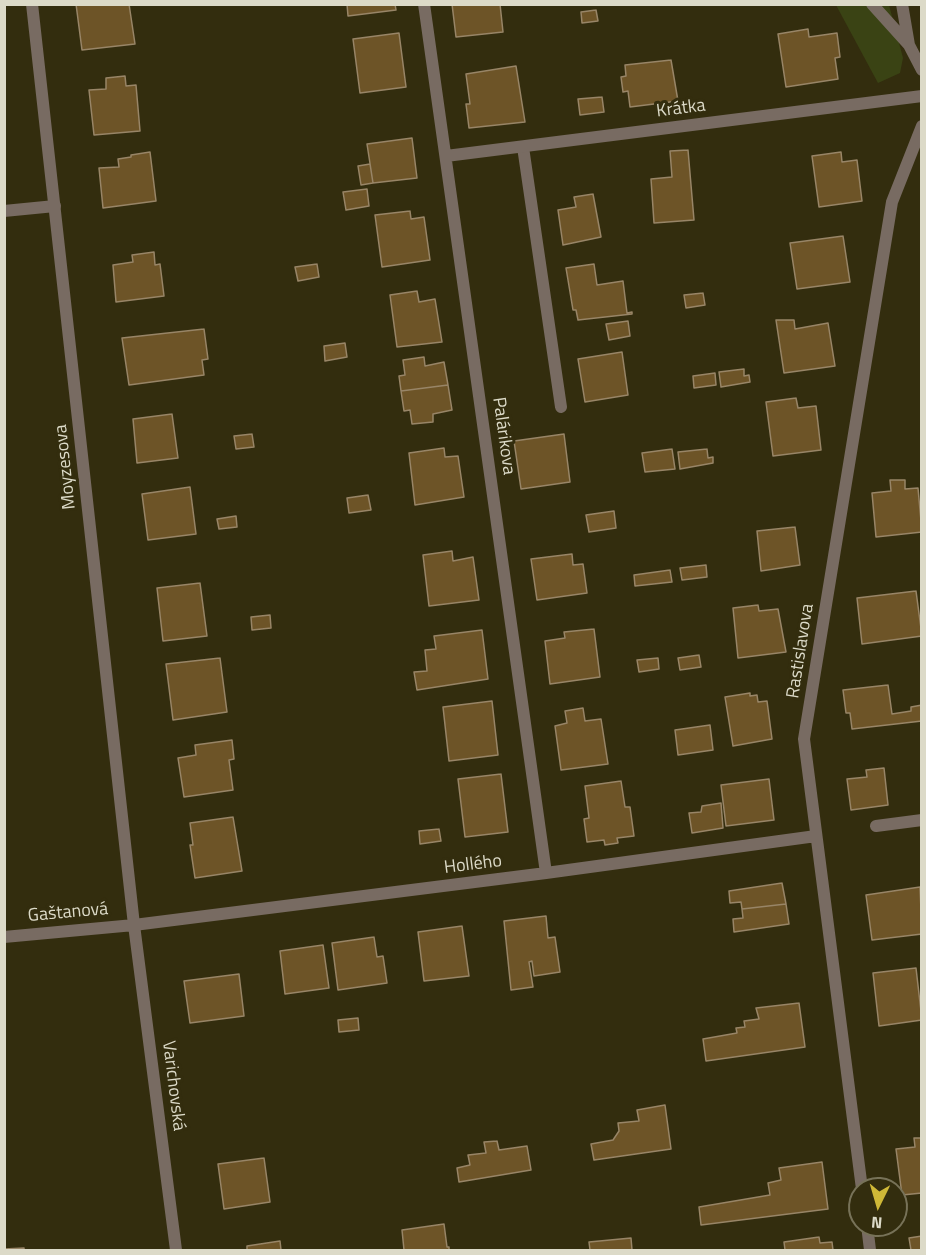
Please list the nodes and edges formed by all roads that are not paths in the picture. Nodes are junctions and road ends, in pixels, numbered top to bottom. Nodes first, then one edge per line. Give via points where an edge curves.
1 (33, 4) edge
2 (424, 4) edge
3 (872, 4) edge
4 (902, 4) edge
5 (909, 45) junction
6 (921, 70) edge
7 (921, 96) edge
8 (921, 126) edge
9 (523, 147) junction
10 (446, 156) junction
11 (55, 206) junction
12 (4, 212) edge
13 (561, 407) dead end
14 (921, 820) edge
15 (876, 826) dead end
16 (816, 836) junction
17 (546, 873) junction
18 (134, 926) junction
19 (4, 937) edge
20 (860, 1177) edge
21 (176, 1251) edge

1 - 11 street, Moyzesova
2 - 10 street, Palárikova
3 - 5 street
4 - 5 street
5 - 6 street
7 - 9 street, Krátka
8 - 16 street, Rastislavova via 892,202 804,739
9 - 10 street, Krátka
9 - 13 street
10 - 17 street, Palárikova
11 - 12 street
11 - 18 street, Moyzesova
14 - 15 street
16 - 17 street, Hollého
16 - 20 street, Rastislavova
17 - 18 street, Hollého
18 - 19 street, Gaštanová
18 - 21 street, Varichovská

